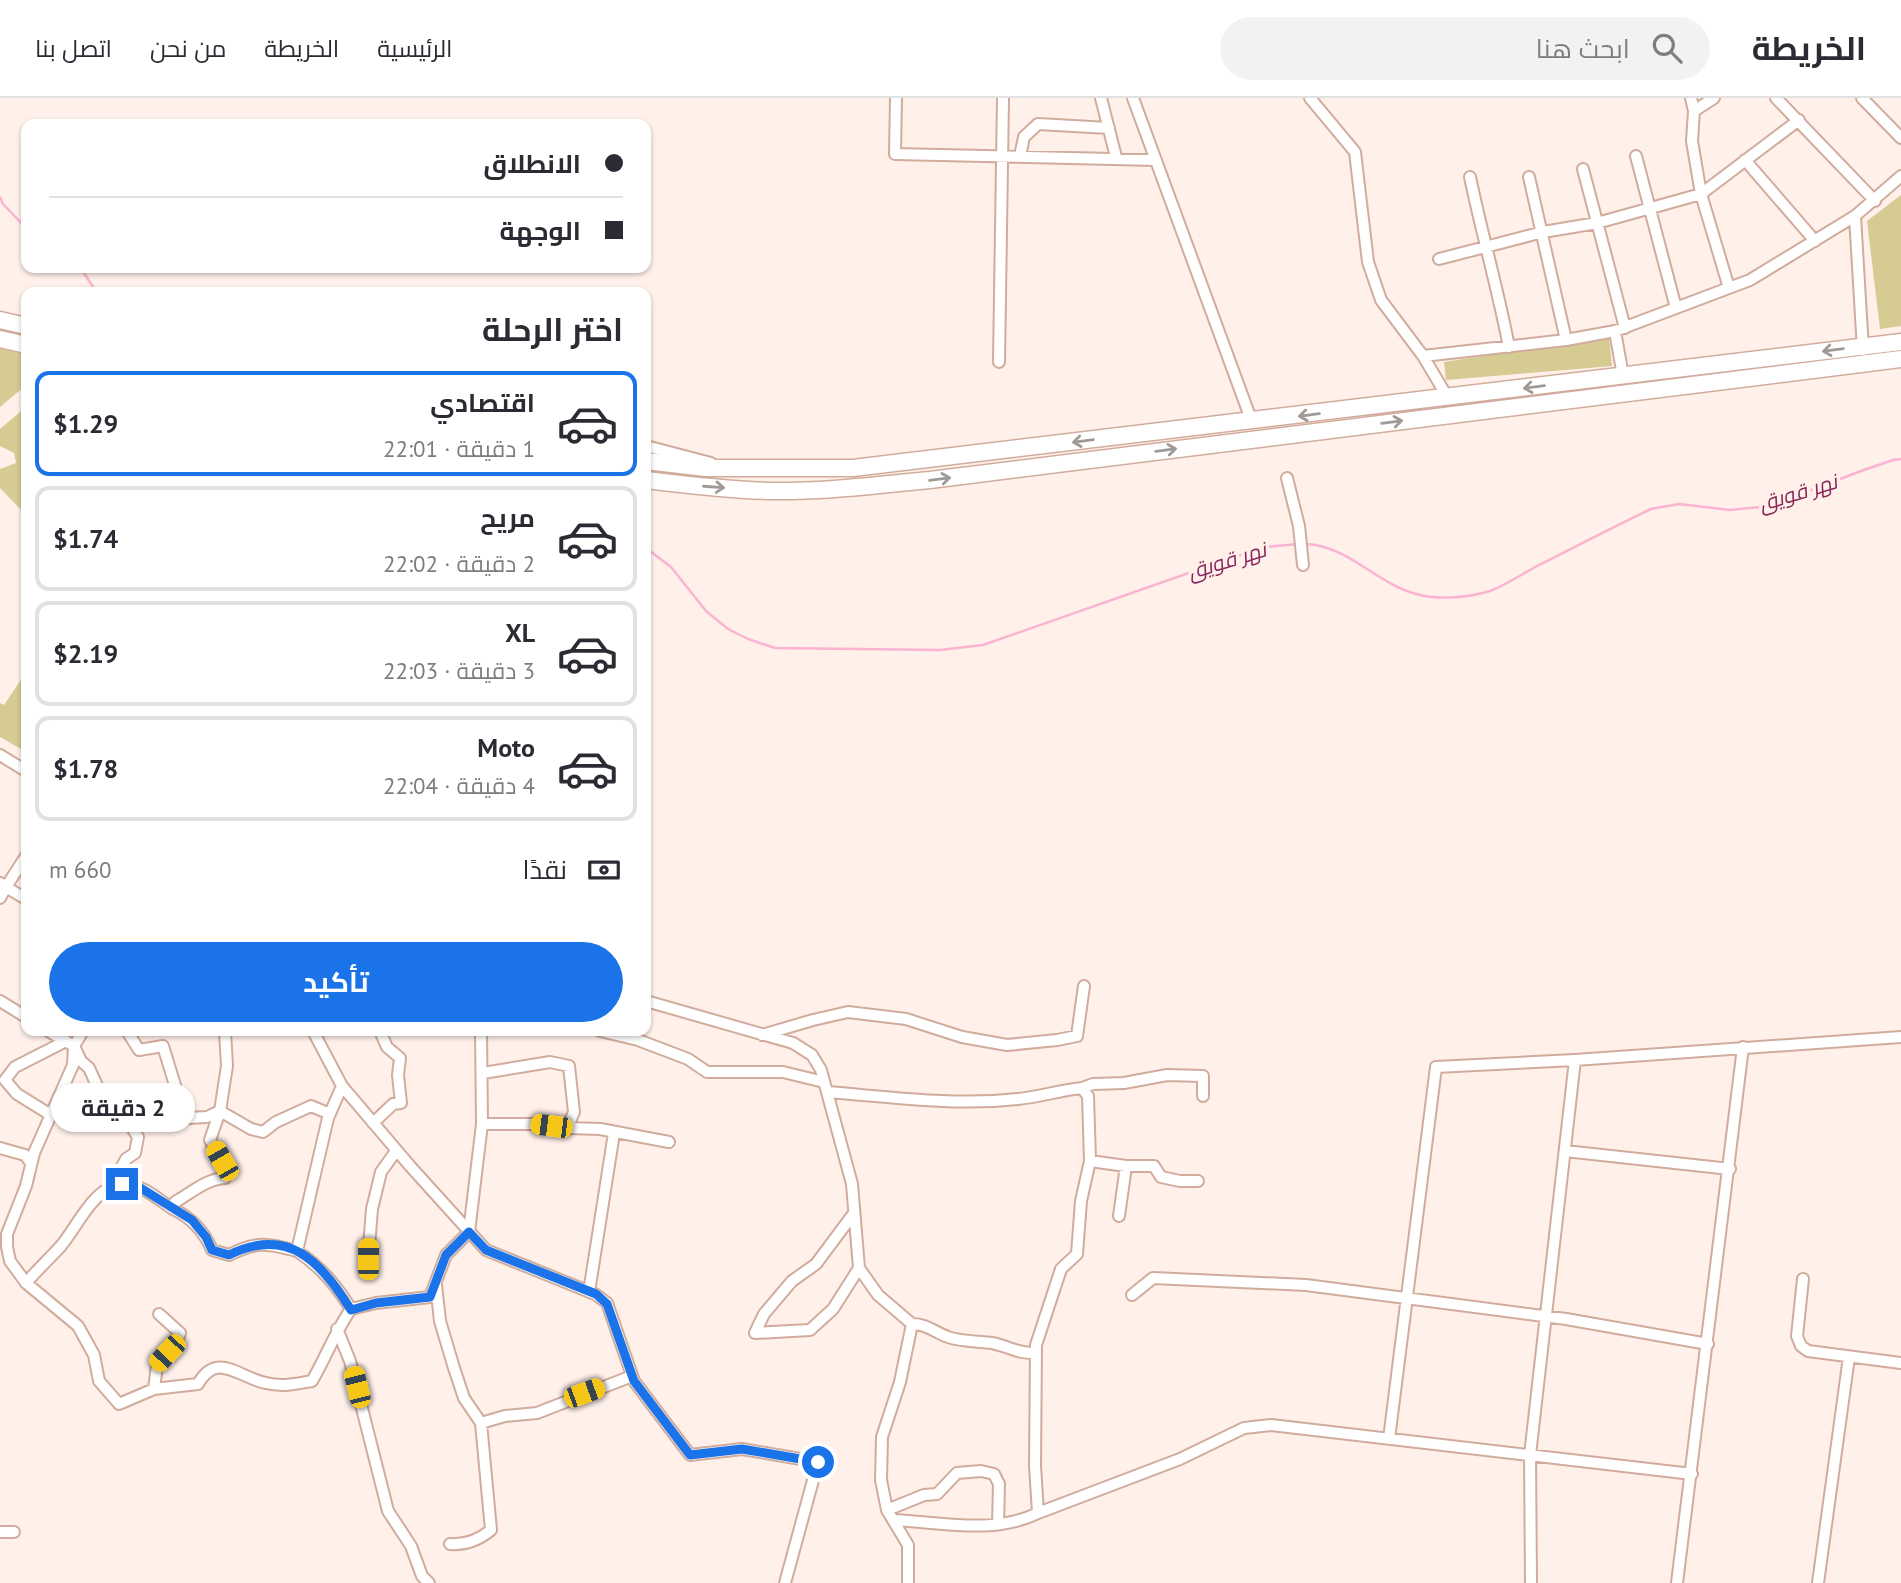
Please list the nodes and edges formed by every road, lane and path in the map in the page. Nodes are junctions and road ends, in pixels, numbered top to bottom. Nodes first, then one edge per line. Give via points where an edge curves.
1 (896, 98) edge
2 (1003, 98) edge
3 (1101, 98) edge
4 (1133, 98) edge
5 (1310, 98) edge
6 (1691, 98) edge
7 (1714, 98) edge
8 (1776, 98) edge
9 (1862, 98) edge
10 (1695, 111) junction
11 (1799, 120) junction
12 (1109, 128) junction
13 (1901, 138) edge
14 (1002, 156) junction
15 (1020, 156) junction
16 (1636, 156) dead end
17 (1116, 157) junction
18 (1156, 160) junction
19 (1745, 160) junction
20 (1583, 169) dead end
21 (1901, 176) edge
22 (1470, 177) dead end
23 (1529, 177) dead end
24 (1701, 194) junction
25 (1875, 201) junction
26 (1650, 209) junction
27 (1855, 216) junction
28 (1597, 223) junction
29 (1543, 232) junction
30 (1815, 241) junction
31 (1485, 247) junction
32 (1439, 259) dead end
33 (1729, 288) junction
34 (1676, 308) junction
35 (0, 320) edge
36 (21, 325) edge
37 (1620, 330) junction
38 (0, 339) edge
39 (1566, 340) junction
40 (1901, 342) edge
41 (21, 344) edge
42 (1863, 346) junction
43 (1509, 347) junction
44 (1423, 356) junction
45 (1901, 359) edge
46 (999, 362) dead end
47 (1864, 363) junction
48 (1623, 376) junction
49 (1576, 382) junction
50 (1448, 398) junction
51 (1578, 399) junction
52 (1252, 422) junction
53 (651, 447) edge
54 (651, 462) edge
55 (730, 468) junction
56 (1287, 478) dead end
57 (651, 481) edge
58 (1302, 561) dead end
59 (0, 755) edge
60 (21, 768) edge
61 (21, 862) edge
62 (3, 885) edge
63 (21, 896) edge
64 (0, 898) edge
65 (1084, 986) dead end
66 (0, 1001) edge
67 (651, 1002) edge
68 (21, 1014) edge
69 (762, 1035) junction
70 (56, 1036) edge
71 (78, 1036) edge
72 (130, 1036) edge
73 (225, 1036) edge
74 (316, 1036) edge
75 (382, 1036) edge
76 (481, 1036) edge
77 (621, 1036) edge
78 (1901, 1037) edge
79 (70, 1044) junction
80 (1743, 1047) junction
81 (1575, 1060) junction
82 (483, 1073) junction
83 (342, 1086) junction
84 (826, 1086) junction
85 (1082, 1088) junction
86 (1203, 1096) dead end
87 (220, 1111) junction
88 (330, 1114) junction
89 (51, 1115) junction
90 (373, 1123) junction
91 (482, 1124) junction
92 (567, 1128) junction
93 (614, 1133) junction
94 (669, 1142) dead end
95 (0, 1148) edge
96 (396, 1151) junction
97 (1565, 1151) junction
98 (1090, 1161) junction
99 (31, 1163) junction
100 (1126, 1166) junction
101 (1730, 1170) junction
102 (1198, 1181) dead end
103 (109, 1190) junction
104 (173, 1209) junction
105 (855, 1213) junction
106 (1119, 1216) dead end
107 (469, 1232) junction
108 (7, 1247) junction
109 (297, 1251) junction
110 (368, 1259) dead end
111 (0, 1268) edge
112 (859, 1268) junction
113 (1803, 1279) dead end
114 (435, 1282) junction
115 (26, 1283) junction
116 (589, 1292) junction
117 (1132, 1295) dead end
118 (1406, 1299) junction
119 (351, 1310) junction
120 (159, 1314) dead end
121 (1546, 1317) junction
122 (912, 1324) junction
123 (337, 1329) junction
124 (1708, 1344) junction
125 (1035, 1353) junction
126 (1849, 1357) junction
127 (1901, 1363) edge
128 (632, 1376) junction
129 (154, 1389) junction
130 (481, 1423) junction
131 (1388, 1439) junction
132 (1530, 1455) junction
133 (1692, 1474) junction
134 (1038, 1513) junction
135 (890, 1515) junction
136 (998, 1524) junction
137 (14, 1531) dead end
138 (0, 1532) edge
139 (450, 1544) dead end
140 (429, 1583) edge
141 (785, 1583) edge
142 (908, 1583) edge
143 (1531, 1583) edge
144 (1677, 1583) edge
145 (1818, 1583) edge

1 - 14 street via 895,154
2 - 14 street
3 - 12 street
4 - 18 street
5 - 44 street via 1354,152 1367,262 1381,300
6 - 10 street
7 - 10 street
8 - 11 street
9 - 13 street
10 - 24 street via 1692,141
11 - 19 street
11 - 25 street
12 - 15 street via 1038,124 1024,136
12 - 17 street
14 - 15 street
14 - 46 street
15 - 17 street
16 - 26 street
17 - 18 street
18 - 52 street
19 - 24 street
19 - 30 street
20 - 28 street
21 - 25 street
22 - 31 street
23 - 29 street
24 - 26 street
24 - 33 street
25 - 27 street
26 - 28 street
26 - 34 street
27 - 30 street
27 - 42 street
28 - 29 street
28 - 37 street
29 - 31 street
29 - 39 street
30 - 33 street
31 - 32 street
31 - 43 street
33 - 34 street
34 - 37 street
35 - 36 main road
37 - 39 street
37 - 48 street
38 - 41 main road
39 - 43 street
40 - 42 main road
42 - 47 street
42 -> 48 main road
43 - 44 street
44 - 50 street
45 - 47 main road
47 - 51 main road
48 - 49 main road
49 -> 50 main road
49 - 51 main road
50 -> 52 main road
57 -> 51 main road via 770,491 846,488
52 -> 55 main road via 853,468
53 - 55 street
54 - 55 main road
56 - 58 street
59 - 60 street
61 - 62 street
62 - 63 street
62 - 64 street
65 - 69 street via 1077,1036 1057,1041 1007,1045 906,1019 848,1012
66 - 68 street
67 - 69 street
69 - 84 street via 812,1055
70 - 79 street
71 - 79 street
72 - 87 street via 139,1050 163,1046 188,1118
73 - 87 street via 227,1066
74 - 83 street
75 - 90 street via 400,1058 401,1103 393,1104
76 - 82 street
77 - 84 street via 688,1059 707,1072 783,1072
78 - 80 street
79 - 89 street via 73,1065
79 - 89 street via 15,1067 5,1080
79 - 103 street via 89,1068 104,1101 117,1105 138,1137 135,1153 126,1159
80 - 81 street
80 - 101 street
81 - 97 street
81 - 118 street via 1436,1067
82 - 91 street
82 - 92 street via 550,1062 569,1066 574,1112
83 - 88 street
83 - 90 street
84 - 85 street via 909,1100 950,1101 1018,1099
84 - 105 street via 852,1184
85 - 86 street via 1167,1075 1203,1076
85 - 98 street via 1087,1096
87 - 88 street via 263,1132 311,1106
87 - 104 street via 210,1140 225,1178 200,1186 175,1202
88 - 109 street
89 - 99 street
90 - 96 street
91 - 92 street
91 - 107 street
92 - 93 street
93 - 94 street
93 - 116 street
95 - 99 street via 25,1155
96 - 107 street
96 - 110 street via 381,1172
97 - 101 street
97 - 121 street
98 - 100 street
98 - 125 street via 1077,1254 1061,1269
99 - 108 street
100 - 102 street via 1154,1166 1161,1177
100 - 106 street
101 - 124 street
103 - 104 street via 122,1184 139,1187
103 - 115 street via 87,1207 61,1246
104 - 109 street via 192,1220 212,1250 229,1255 267,1242
105 - 112 street
105 - 112 street via 816,1264 792,1281 764,1314 755,1333 810,1330 833,1309
107 - 114 street via 446,1255
107 - 116 street via 486,1250
108 - 111 street
108 - 115 street via 10,1261
109 - 119 street via 334,1281
112 - 122 street via 878,1295
113 - 126 street via 1799,1343 1808,1351
114 - 119 street via 430,1297
114 - 130 street via 440,1321 454,1368 464,1398
115 - 129 street via 78,1326 94,1355 99,1381 119,1404
116 - 128 street via 607,1304
117 - 118 street via 1153,1278 1306,1285
118 - 121 street
118 - 131 street
119 - 123 street
120 - 129 street via 180,1333 157,1365
121 - 124 street
121 - 132 street
122 - 125 street via 924,1324 960,1340
122 - 135 street via 882,1437 881,1480
123 - 129 street via 312,1381 267,1384 222,1366 204,1372 198,1384
123 - 140 street via 350,1361 388,1511
124 - 133 street
125 - 134 street
126 - 127 street
126 - 145 street
128 - 130 street via 537,1413
128 - 141 street via 690,1455 742,1449 818,1462
130 - 139 street via 491,1530 481,1538
131 - 132 street
131 - 134 street via 1271,1425 1244,1428 1181,1459
132 - 133 street
132 - 143 street
133 - 144 street
134 - 136 street via 1020,1522
135 - 136 street via 970,1527
135 - 136 street via 924,1495 937,1494 957,1473 981,1471 994,1474 999,1484
135 - 142 street via 908,1545
137 - 138 street

